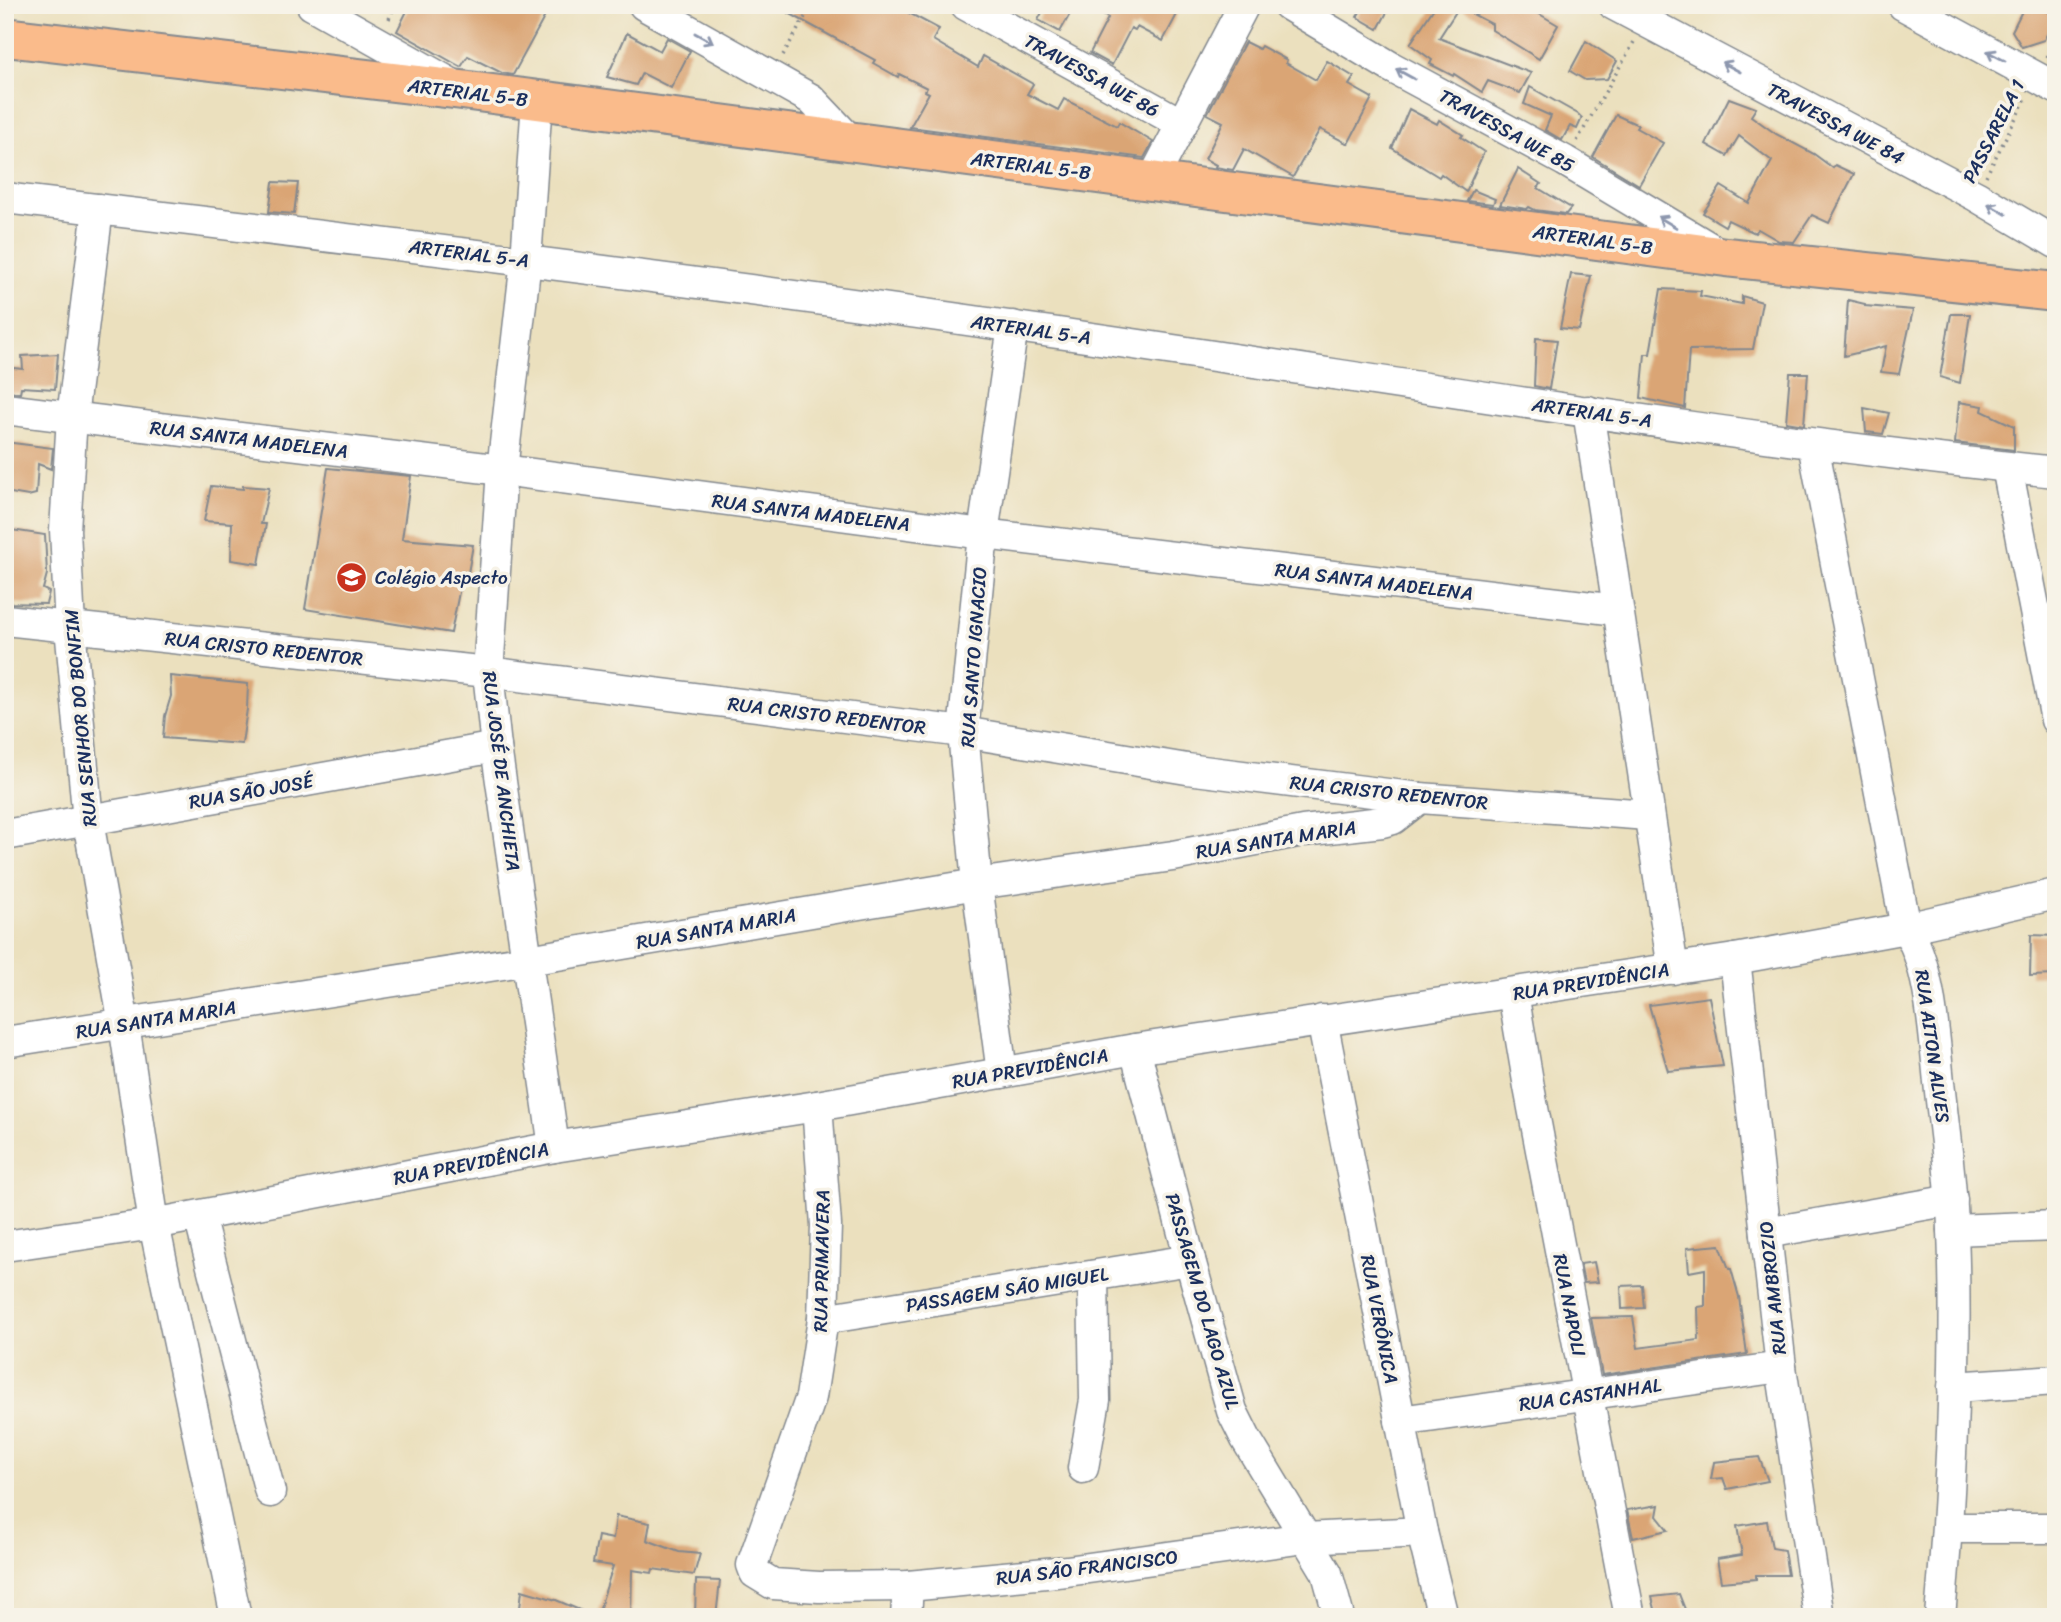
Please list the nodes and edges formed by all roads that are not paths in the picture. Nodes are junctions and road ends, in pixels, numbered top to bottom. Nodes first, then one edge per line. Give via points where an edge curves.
1 (313, 5) edge
2 (644, 5) edge
3 (966, 5) edge
4 (1244, 5) edge
5 (1288, 5) edge
6 (1614, 5) edge
7 (1903, 5) edge
8 (5, 39) edge
9 (2046, 83) edge
10 (462, 90) junction
11 (537, 101) junction
12 (1182, 124) junction
13 (850, 141) junction
14 (1152, 181) junction
15 (5, 198) edge
16 (98, 209) junction
17 (2056, 243) edge
18 (1726, 257) junction
19 (526, 260) junction
20 (2056, 292) edge
21 (1013, 326) junction
22 (5, 410) edge
23 (1588, 411) junction
24 (72, 417) junction
25 (1813, 444) junction
26 (2007, 467) junction
27 (502, 470) junction
28 (2056, 472) edge
29 (983, 534) junction
30 (1617, 610) junction
31 (5, 620) edge
32 (70, 627) junction
33 (488, 672) junction
34 (2056, 720) edge
35 (963, 732) junction
36 (496, 747) junction
37 (1420, 798) junction
38 (1648, 815) junction
39 (88, 821) junction
40 (5, 835) edge
41 (977, 884) junction
42 (2056, 894) edge
43 (1906, 928) junction
44 (1735, 959) junction
45 (528, 960) junction
46 (1673, 968) junction
47 (1513, 993) junction
48 (1322, 1020) junction
49 (124, 1024) junction
50 (5, 1042) edge
51 (1135, 1049) junction
52 (1002, 1073) junction
53 (817, 1106) junction
54 (554, 1147) junction
55 (1951, 1200) junction
56 (200, 1216) junction
57 (154, 1224) junction
58 (2056, 1226) edge
59 (1953, 1230) junction
60 (1766, 1233) junction
61 (5, 1246) edge
62 (1190, 1260) junction
63 (1093, 1276) junction
64 (823, 1319) junction
65 (1781, 1367) junction
66 (2056, 1380) edge
67 (1953, 1387) junction
68 (1588, 1395) junction
69 (1400, 1421) junction
70 (1083, 1468) dead end
71 (270, 1492) dead end
72 (1948, 1528) junction
73 (2056, 1528) edge
74 (1422, 1532) junction
75 (1305, 1538) junction
76 (755, 1573) joint
77 (908, 1586) junction
78 (236, 1617) edge
79 (906, 1617) edge
80 (1339, 1617) edge
81 (1443, 1617) edge
82 (1630, 1617) edge
83 (1819, 1617) edge
84 (1940, 1617) edge

1 - 10 street
2 -> 13 street via 811,99
3 - 12 street, TRAVESSA WE 86
4 - 12 street
18 -> 5 street, TRAVESSA WE 85
17 -> 6 street, TRAVESSA WE 84
9 -> 7 street
8 - 10 main road, ARTERIAL 5-B
10 - 11 main road, ARTERIAL 5-B
11 - 13 main road, ARTERIAL 5-B
11 - 19 street, RUA JOSÉ DE ANCHIETA
12 - 14 street
13 - 14 main road, ARTERIAL 5-B
14 - 18 main road, ARTERIAL 5-B
15 - 16 street, ARTERIAL 5-A
16 - 19 street, ARTERIAL 5-A
16 - 24 street, RUA SENHOR DO BONFIM
18 - 20 main road, ARTERIAL 5-B
19 - 21 street, ARTERIAL 5-A
19 - 27 street, RUA JOSÉ DE ANCHIETA
21 - 23 street, ARTERIAL 5-A
21 - 29 street, RUA SANTO IGNACIO
22 - 24 street, RUA SANTA MADELENA
23 - 25 street, ARTERIAL 5-A
23 - 30 street
24 - 27 street, RUA SANTA MADELENA
24 - 32 street, RUA SENHOR DO BONFIM via 65,530
25 - 26 street, ARTERIAL 5-A
25 - 43 street, RUA AITON ALVES
26 - 28 street, ARTERIAL 5-A
26 - 34 street
27 - 29 street, RUA SANTA MADELENA
27 - 33 street, RUA JOSÉ DE ANCHIETA
29 - 30 street, RUA SANTA MADELENA
29 - 35 street, RUA SANTO IGNACIO
30 - 38 street
31 - 32 street, RUA CRISTO REDENTOR
32 - 33 street, RUA CRISTO REDENTOR
32 - 39 street, RUA SENHOR DO BONFIM
33 - 35 street, RUA CRISTO REDENTOR
33 - 36 street, RUA JOSÉ DE ANCHIETA
35 - 37 street, RUA CRISTO REDENTOR via 1187,769
35 - 41 street, RUA SANTO IGNACIO
36 - 39 street, RUA SÃO JOSÉ
36 - 45 street, RUA JOSÉ DE ANCHIETA
37 - 38 street, RUA CRISTO REDENTOR
37 - 41 street, RUA SANTA MARIA via 1394,819 1382,822
38 - 46 street
39 - 40 street, RUA SÃO JOSÉ
39 - 49 street, RUA SENHOR DO BONFIM
41 - 45 street, RUA SANTA MARIA
41 - 52 street, RUA SANTO IGNACIO
42 - 43 street, RUA PREVIDÊNCIA
43 - 44 street, RUA PREVIDÊNCIA
43 - 55 street, RUA AITON ALVES via 1923,968
44 - 46 street, RUA PREVIDÊNCIA
44 - 60 street, RUA AMBROZIO
45 - 49 street, RUA SANTA MARIA
45 - 54 street, RUA JOSÉ DE ANCHIETA
46 - 47 street, RUA PREVIDÊNCIA
47 - 48 street, RUA PREVIDÊNCIA
47 - 68 street, RUA NAPOLI
48 - 51 street, RUA PREVIDÊNCIA
48 - 69 street, RUA VERÔNICA
49 - 50 street, RUA SANTA MARIA
49 - 57 street, RUA SENHOR DO BONFIM
51 - 52 street, RUA PREVIDÊNCIA
51 - 62 street, PASSAGEM DO LAGO AZUL
52 - 53 street, RUA PREVIDÊNCIA
53 - 54 street, RUA PREVIDÊNCIA
53 - 64 street, RUA PRIMAVERA via 826,1225
54 - 56 street, RUA PREVIDÊNCIA
55 - 59 street, RUA AITON ALVES
55 - 60 street
56 - 57 street, RUA PREVIDÊNCIA
56 - 71 street
57 - 61 street, RUA PREVIDÊNCIA
57 - 78 street, RUA SENHOR DO BONFIM
58 - 59 street
59 - 67 street, RUA AITON ALVES
60 - 65 street, RUA AMBROZIO
62 - 63 street, PASSAGEM SÃO MIGUEL
62 - 75 street, PASSAGEM DO LAGO AZUL via 1232,1411
63 - 64 street, PASSAGEM SÃO MIGUEL
63 - 70 street via 1095,1400
64 - 76 street, RUA PRIMAVERA via 811,1397 755,1554
65 - 68 street, RUA CASTANHAL
65 - 83 street, RUA AMBROZIO
66 - 67 street
67 - 72 street, RUA AITON ALVES
68 - 69 street, RUA CASTANHAL
68 - 82 street, RUA NAPOLI
69 - 74 street, RUA VERÔNICA
72 - 73 street
72 - 84 street, RUA AITON ALVES
74 - 75 street, RUA SÃO FRANCISCO
74 - 81 street, RUA VERÔNICA
75 - 77 street, RUA SÃO FRANCISCO via 1068,1571
75 - 80 street, PASSAGEM DO LAGO AZUL via 1327,1573
76 - 77 street, RUA SÃO FRANCISCO via 773,1584
77 - 79 street

